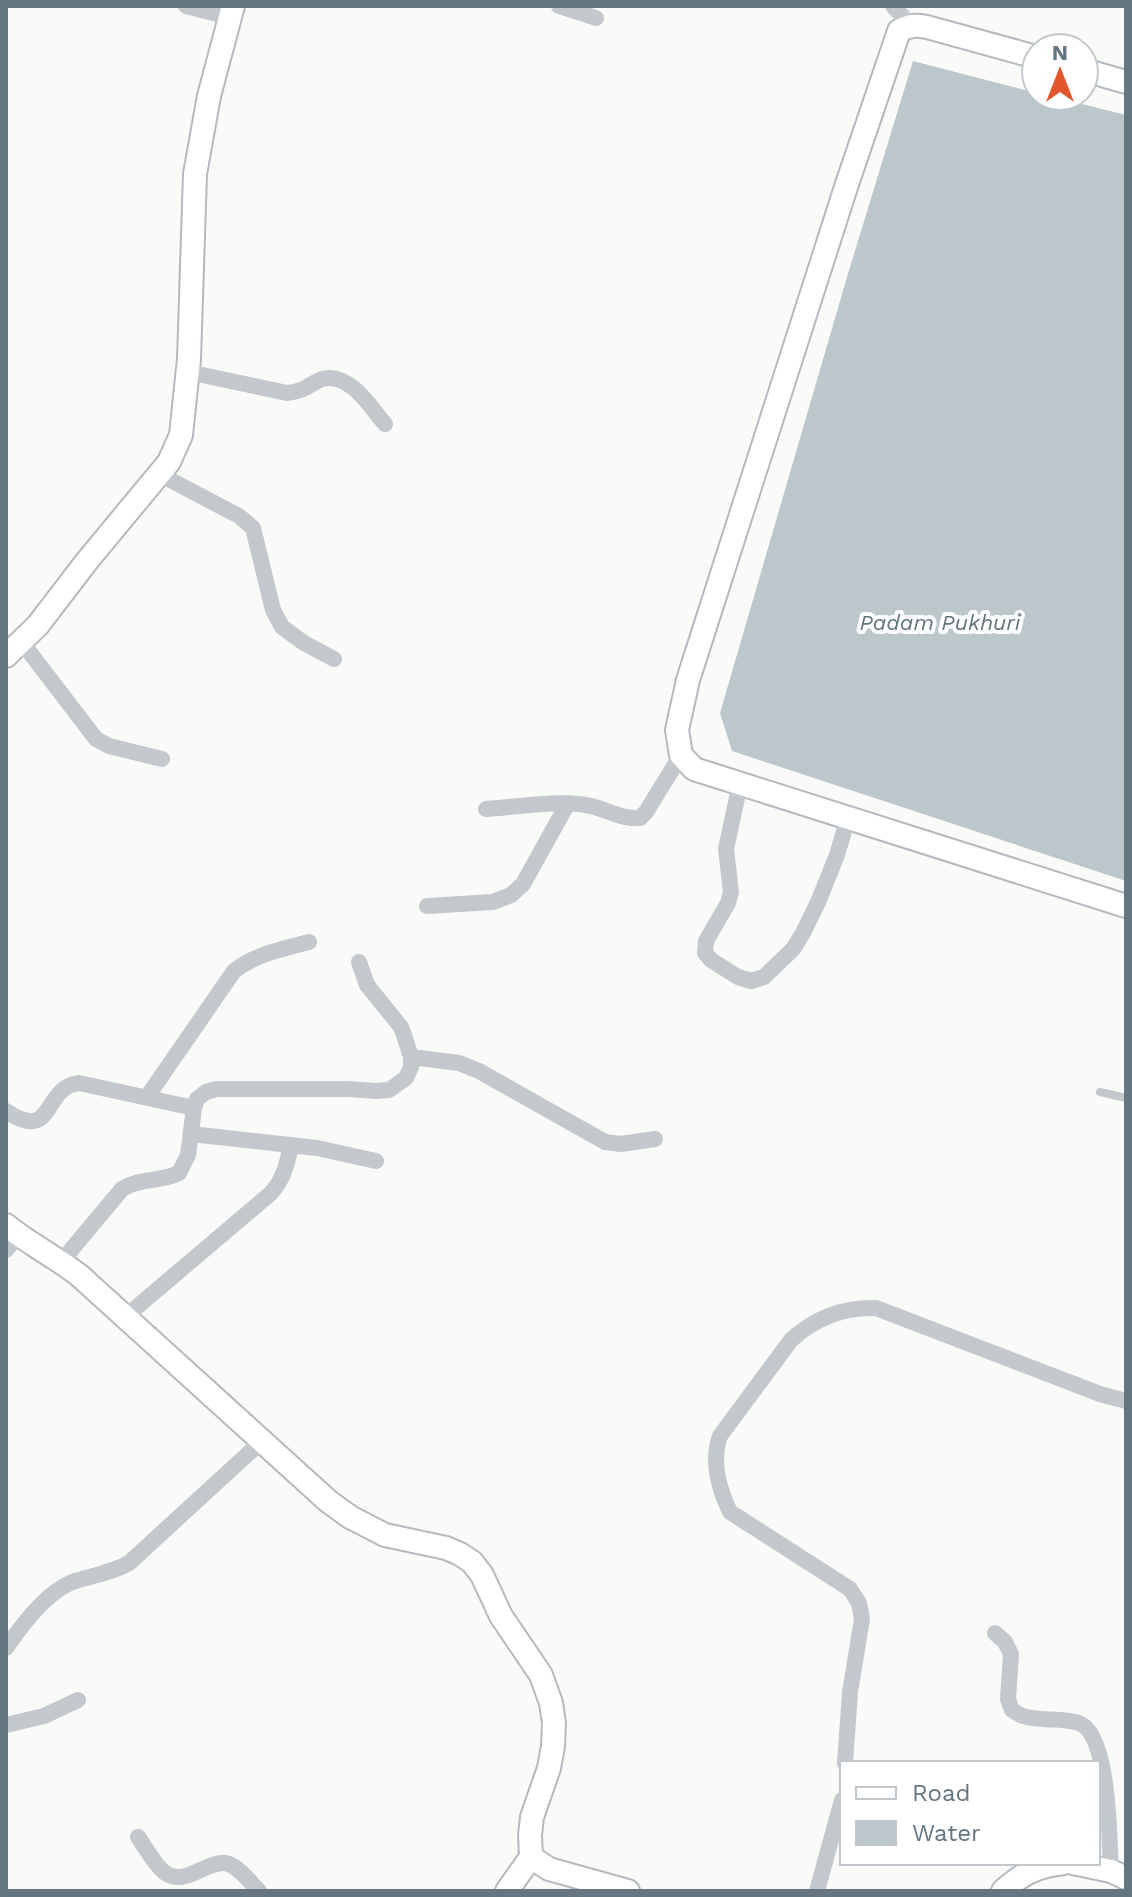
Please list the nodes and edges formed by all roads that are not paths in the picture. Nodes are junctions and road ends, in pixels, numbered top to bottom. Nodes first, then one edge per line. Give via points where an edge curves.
1 (186, 6) edge
2 (559, 6) edge
3 (893, 6) edge
4 (231, 12) edge
5 (596, 18) dead end
6 (906, 26) junction
7 (1020, 53) edge
8 (1100, 75) edge
9 (1126, 82) edge
10 (188, 372) junction
11 (385, 424) dead end
12 (159, 474) junction
13 (14, 648) edge
14 (334, 659) dead end
15 (681, 755) junction
16 (162, 759) dead end
17 (740, 784) junction
18 (568, 803) junction
19 (486, 809) dead end
20 (848, 818) junction
21 (427, 906) dead end
22 (1126, 906) edge
23 (309, 942) dead end
24 (359, 962) dead end
25 (411, 1057) junction
26 (1100, 1092) dead end
27 (147, 1097) junction
28 (1126, 1098) edge
29 (194, 1108) junction
30 (6, 1111) edge
31 (191, 1134) junction
32 (655, 1139) dead end
33 (291, 1146) junction
34 (376, 1161) dead end
35 (10, 1237) edge
36 (61, 1262) junction
37 (125, 1317) junction
38 (1126, 1401) edge
39 (262, 1441) junction
40 (995, 1633) dead end
41 (6, 1648) edge
42 (78, 1700) dead end
43 (6, 1725) edge
44 (845, 1761) edge
45 (840, 1807) edge
46 (138, 1837) dead end
47 (531, 1857) junction
48 (1046, 1865) edge
49 (1080, 1865) edge
50 (1122, 1878) edge
51 (259, 1891) edge
52 (507, 1891) edge
53 (628, 1891) edge
54 (817, 1891) edge
55 (1003, 1891) edge

1 - 4 street
2 - 5 street
3 - 6 street
4 - 10 street via 195,174
6 - 7 street
6 - 15 street via 896,38 850,173 688,680 677,730
8 - 9 street
10 - 11 street via 287,393 328,378 342,381
10 - 12 street via 181,435
12 - 13 street
12 - 14 street via 253,528 282,627
13 - 16 street via 96,739
15 - 17 street via 694,769
15 - 18 street via 640,818
17 - 20 street
17 - 20 street via 726,849 731,892 705,953 738,977 764,977 793,949 819,900
18 - 19 street
18 - 21 street via 523,884 511,895 493,902
20 - 22 street
23 - 27 street via 247,960 234,971
24 - 25 street via 367,985 401,1027
25 - 29 street via 406,1078 389,1090 217,1089 197,1099
25 - 32 street via 479,1071 605,1142
26 - 28 lane
27 - 29 street
27 - 30 street via 79,1083 63,1089 35,1121 19,1120
29 - 31 street
31 - 33 street
31 - 36 street via 179,1173 122,1189
33 - 34 street
33 - 37 street via 278,1186
35 - 36 street
36 - 37 street
37 - 39 street
38 - 44 street via 876,1308 840,1311 803,1328 791,1340 720,1436 715,1461 730,1512 850,1589 859,1603 862,1619
39 - 41 street via 129,1563 61,1588 24,1622
39 - 47 street via 350,1517 385,1535 460,1554 482,1575 501,1616 541,1675 551,1703 553,1746 532,1817
40 - 50 street via 1011,1654 1012,1710 1024,1717 1082,1724 1091,1732
42 - 43 street
45 - 54 street
46 - 51 street via 172,1877 226,1863
47 - 52 street
47 - 53 street via 549,1869
48 - 55 street via 1029,1870
49 - 50 street

